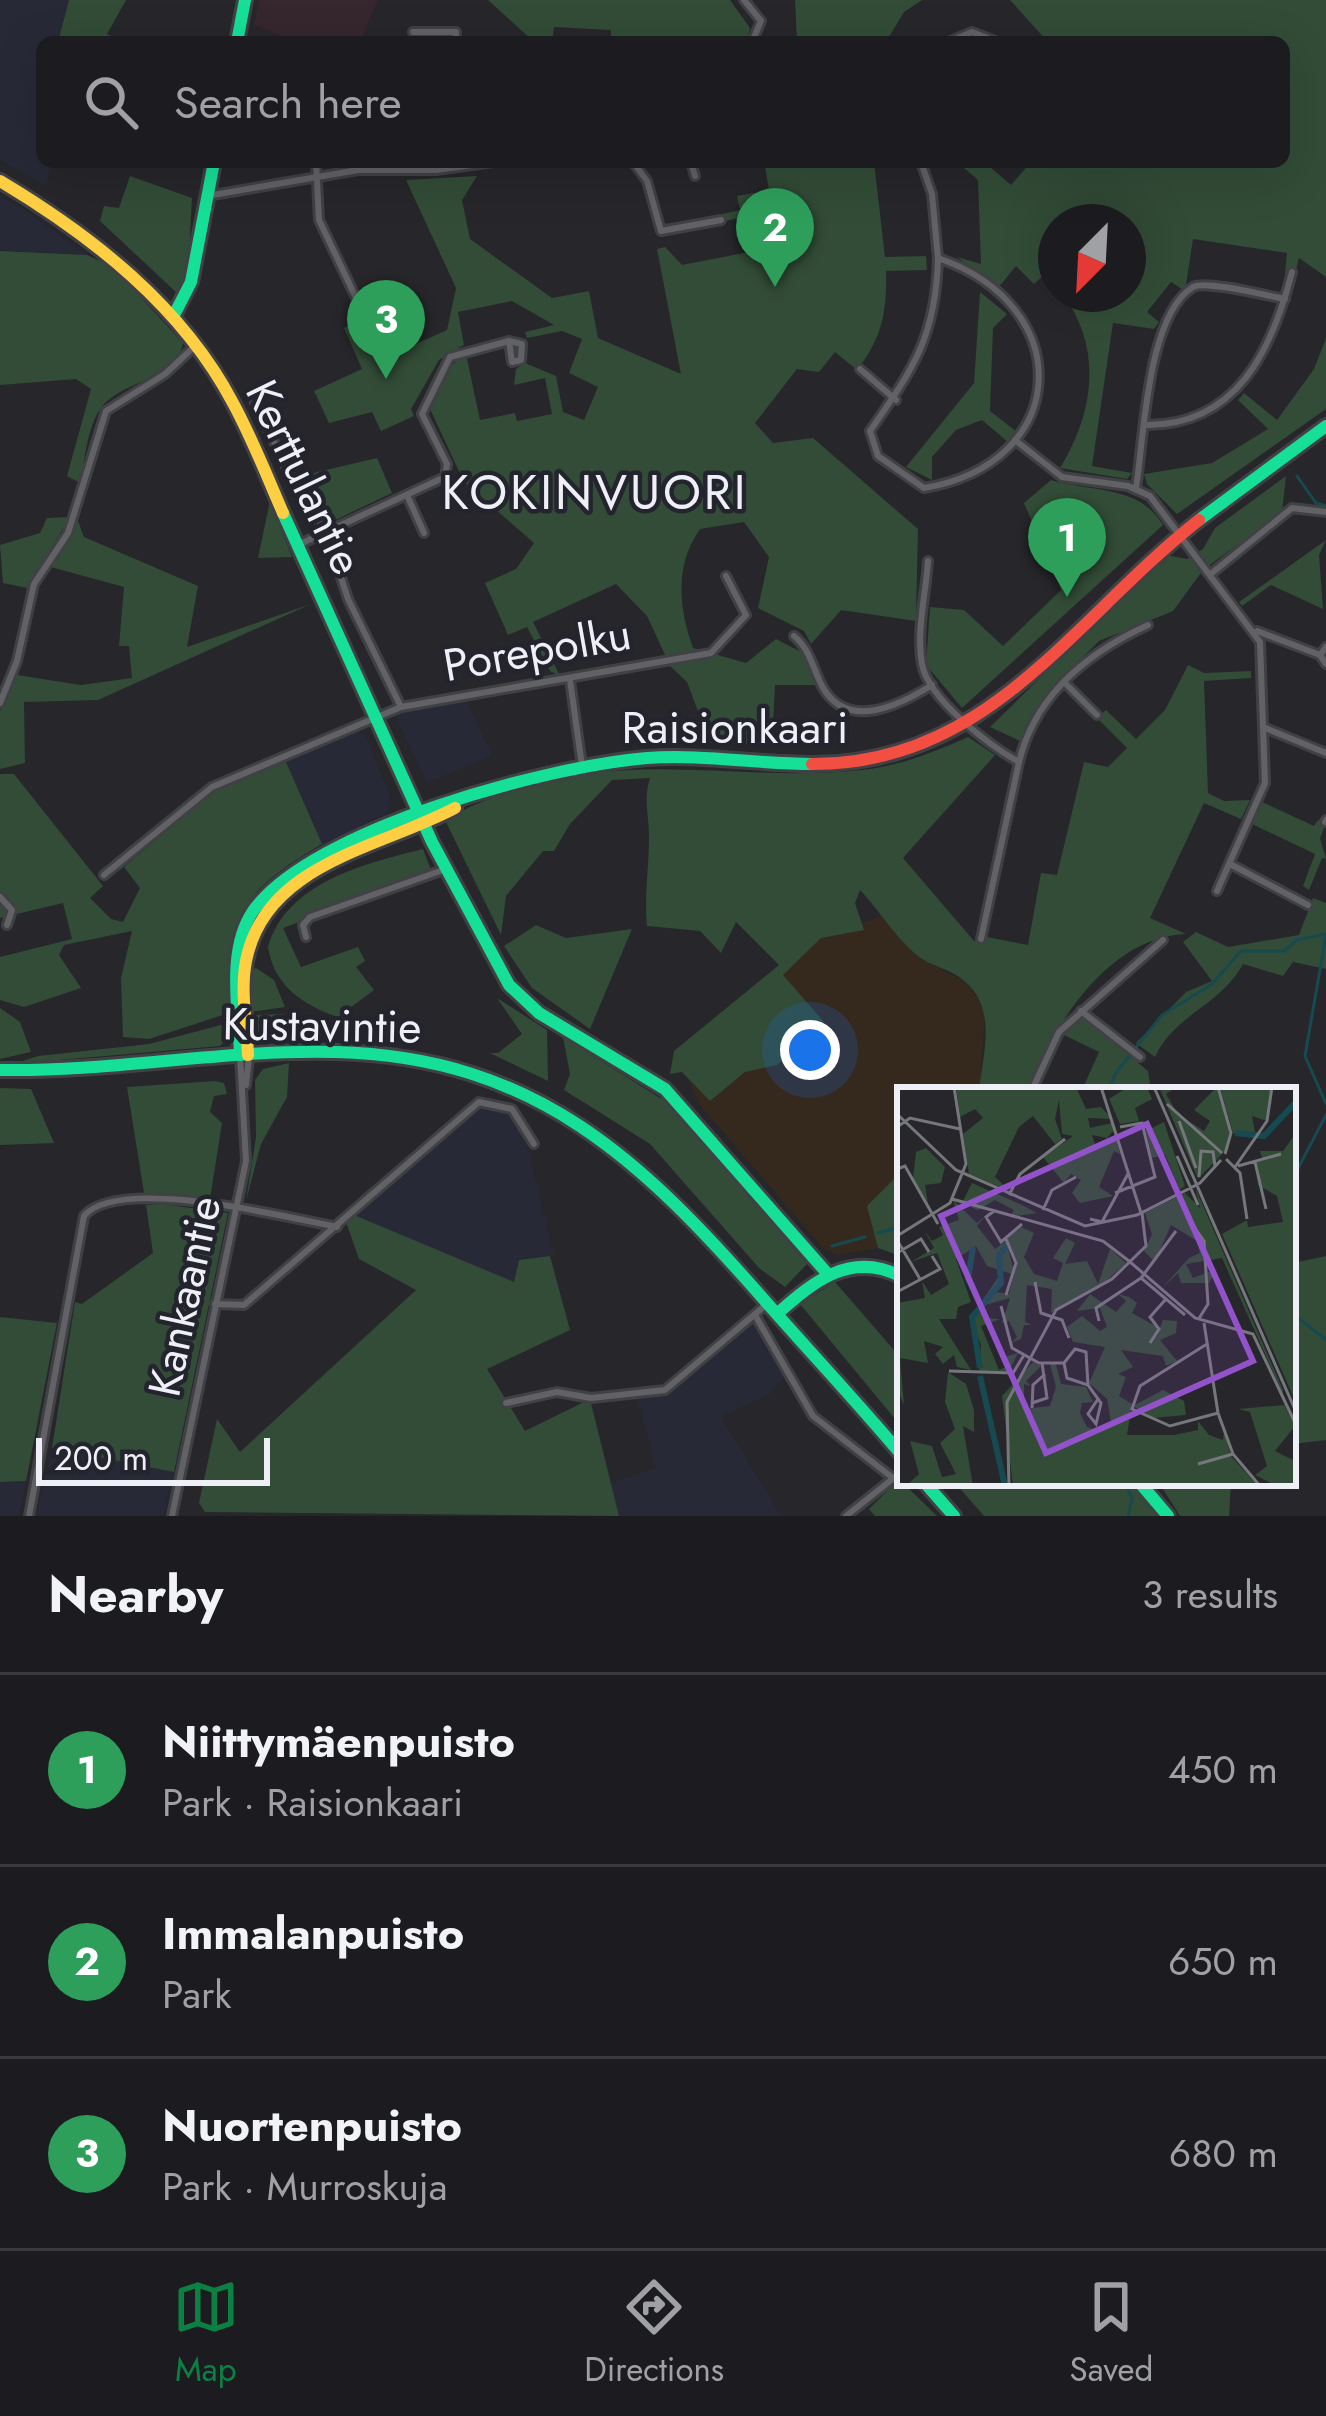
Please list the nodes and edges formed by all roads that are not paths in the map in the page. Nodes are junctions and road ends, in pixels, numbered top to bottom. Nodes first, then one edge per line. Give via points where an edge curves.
1 (245, 0) edge
2 (744, 0) edge
3 (412, 32) dead end
4 (238, 36) edge
5 (447, 36) edge
6 (755, 36) edge
7 (213, 168) edge
8 (316, 168) edge
9 (392, 168) edge
10 (637, 168) edge
11 (693, 168) edge
12 (924, 168) edge
13 (695, 176) dead end
14 (316, 177) junction
15 (0, 181) edge
16 (207, 196) junction
17 (721, 220) dead end
18 (938, 258) junction
19 (1292, 272) dead end
20 (1285, 299) junction
21 (359, 304) dead end
22 (173, 317) junction
23 (509, 341) dead end
24 (194, 346) junction
25 (860, 369) dead end
26 (896, 400) junction
27 (255, 404) dead end
28 (1145, 425) junction
29 (1326, 426) edge
30 (1015, 440) junction
31 (1136, 488) junction
32 (406, 495) junction
33 (1326, 512) edge
34 (326, 531) junction
35 (424, 533) dead end
36 (1180, 534) junction
37 (300, 544) junction
38 (928, 561) dead end
39 (1212, 573) junction
40 (726, 576) dead end
41 (1148, 625) dead end
42 (1254, 630) junction
43 (794, 636) dead end
44 (1326, 647) edge
45 (1320, 656) junction
46 (1326, 664) edge
47 (569, 679) junction
48 (1064, 682) junction
49 (932, 685) junction
50 (0, 703) edge
51 (401, 707) junction
52 (377, 715) junction
53 (1097, 715) dead end
54 (968, 724) junction
55 (1263, 727) junction
56 (1326, 753) edge
57 (1019, 762) junction
58 (582, 766) junction
59 (423, 819) junction
60 (1230, 864) junction
61 (446, 869) junction
62 (104, 875) dead end
63 (1217, 891) dead end
64 (0, 897) edge
65 (1308, 905) dead end
66 (7, 925) dead end
67 (306, 937) dead end
68 (981, 939) dead end
69 (1163, 940) dead end
70 (1081, 1011) junction
71 (244, 1055) junction
72 (1141, 1057) dead end
73 (0, 1073) edge
74 (1033, 1087) edge
75 (534, 1144) dead end
76 (236, 1208) junction
77 (337, 1227) junction
78 (826, 1272) junction
79 (897, 1274) edge
80 (215, 1304) junction
81 (772, 1309) junction
82 (754, 1314) junction
83 (506, 1403) dead end
84 (897, 1450) edge
85 (896, 1476) edge
86 (929, 1486) edge
87 (1143, 1486) edge
88 (29, 1516) edge
89 (172, 1516) edge
90 (847, 1516) edge
91 (954, 1516) edge
92 (1168, 1516) edge

1 - 4 main road
2 - 6 street via 761,21
3 - 5 street
7 - 16 main road
8 - 14 street
9 - 14 street
10 - 17 street via 651,190 657,228
11 - 13 street
12 - 18 street
14 - 16 street
14 - 21 street via 319,220
15 - 22 main road, Kerttulantie via 92,242
16 - 22 main road via 191,282
18 - 26 street via 924,347
18 - 30 street via 1012,304 1038,349 1041,394
19 - 20 street
20 - 28 street via 1266,349 1236,393 1197,418
20 - 28 street via 1195,285 1161,330
22 - 24 main road, Kerttulantie
23 - 32 street via 446,361 422,409 448,472
24 - 37 main road, Kerttulantie via 232,400
24 - 50 street via 106,410 68,533 34,584
25 - 26 street
26 - 30 street via 870,442 892,469 924,488 975,473
27 - 34 street
28 - 31 street
29 - 36 main road, Raisionkaari
30 - 31 street via 1062,477
31 - 36 street
32 - 34 street
32 - 35 street
33 - 39 street via 1292,508
34 - 37 street
34 - 51 street via 348,599
36 - 39 street
36 - 54 main road, Raisionkaari
37 - 52 main road, Kerttulantie
38 - 49 street via 921,658
39 - 42 street
40 - 47 street, Porepolku via 745,605 743,622 711,653
41 - 48 street via 1102,646
42 - 45 street
42 - 55 street
43 - 49 street via 824,691 847,709 891,707
44 - 45 street
45 - 46 street
47 - 51 street, Porepolku
47 - 58 street
48 - 53 street
48 - 57 street via 1030,725
49 - 54 street
51 - 52 street, Porepolku
52 - 59 main road, Kerttulantie
52 - 62 street, Porepolku via 212,787
54 - 57 street
54 - 58 main road, Raisionkaari via 914,750 856,764 646,758
55 - 56 street
55 - 60 street via 1264,784
57 - 68 street
58 - 59 main road, Raisionkaari
59 - 61 main road, Kerttulantie
59 - 71 main road, Raisionkaari via 299,868 255,908 237,964
60 - 63 street
60 - 65 street
61 - 67 street via 310,917
61 - 78 main road, Kerttulantie via 519,998 664,1090
64 - 66 street via 12,910
69 - 70 street
70 - 72 street
70 - 74 street via 1059,1032
71 - 73 main road, Kustavintie
71 - 76 street, Kankaantie via 248,1140
71 - 81 main road, Kustavintie via 399,1056 527,1092 644,1166
75 - 77 street via 512,1109 479,1102
76 - 77 street
76 - 80 street, Kankaantie
76 - 88 street via 101,1201 84,1216
77 - 80 street via 244,1305
78 - 79 main road via 875,1263
78 - 81 main road
80 - 89 street, Kankaantie
81 - 82 street
81 - 84 main road, Kustavintie
82 - 83 street via 665,1390 591,1398 557,1392
82 - 85 street via 814,1416
85 - 90 street
86 - 91 main road
87 - 92 main road

